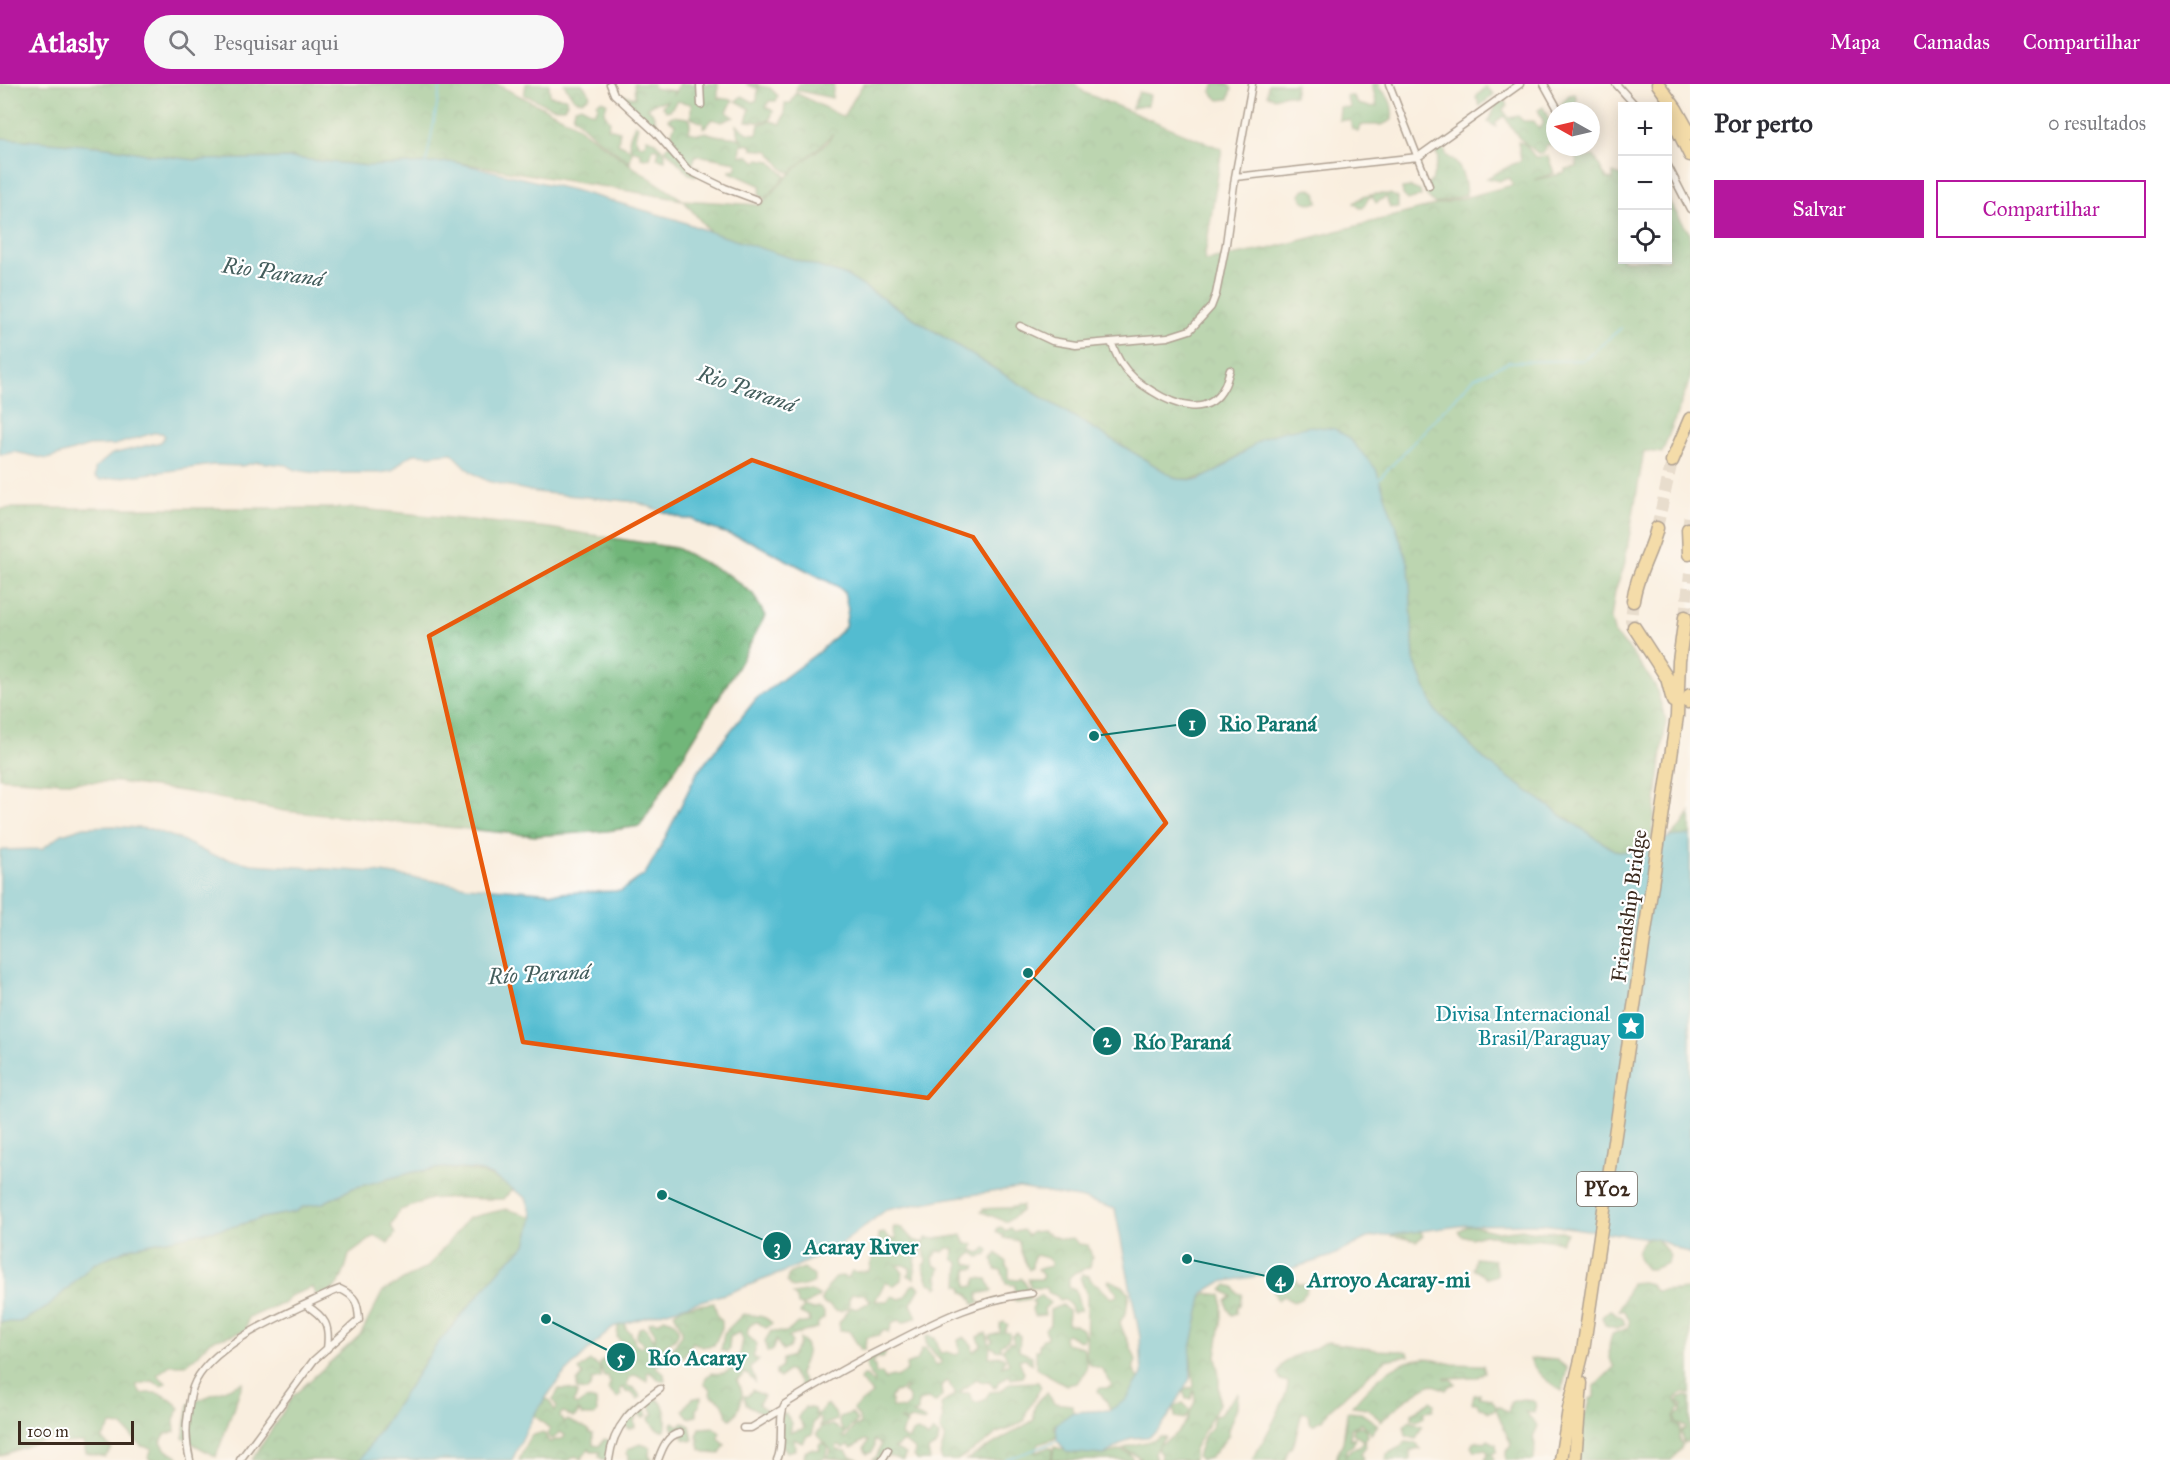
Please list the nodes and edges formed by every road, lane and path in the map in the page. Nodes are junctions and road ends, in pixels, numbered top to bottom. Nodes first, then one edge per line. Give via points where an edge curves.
1 (610, 84) edge
2 (700, 84) edge
3 (1252, 84) edge
4 (1389, 84) edge
5 (1520, 84) edge
6 (1544, 84) edge
7 (1616, 84) edge
8 (1648, 84) edge
9 (1658, 84) edge
10 (1668, 84) edge
11 (1554, 102) edge
12 (1632, 102) edge
13 (1662, 102) edge
14 (701, 105) dead end
15 (1672, 118) edge
16 (1690, 119) edge
17 (1690, 134) edge
18 (1690, 155) edge
19 (1418, 157) junction
20 (1672, 174) edge
21 (1236, 177) junction
22 (1429, 186) dead end
23 (757, 200) dead end
24 (1690, 210) edge
25 (1020, 326) dead end
26 (1111, 342) junction
27 (1230, 370) dead end
28 (1690, 419) edge
29 (1685, 439) edge
30 (1672, 462) tunnel mouth
31 (1657, 528) tunnel mouth
32 (1688, 529) dead end
33 (1689, 554) edge
34 (1633, 601) tunnel mouth
35 (1685, 617) dead end
36 (1634, 627) tunnel mouth
37 (1689, 700) edge
38 (1677, 716) junction
39 (1032, 1293) dead end
40 (306, 1305) junction
41 (327, 1349) junction
42 (660, 1389) dead end
43 (781, 1410) junction
44 (1575, 1410) junction
45 (743, 1428) dead end
46 (680, 1433) dead end
47 (888, 1450) dead end
48 (190, 1460) edge
49 (240, 1460) edge
50 (609, 1460) edge
51 (658, 1460) edge
52 (777, 1460) edge
53 (882, 1460) edge
54 (1561, 1460) edge
55 (1575, 1460) edge

1 - 23 street via 614,94 688,170
2 - 14 street
3 - 21 street
4 - 19 street
5 - 19 street
6 - 11 street
7 - 12 street
8 - 13 highway
9 - 17 highway
10 - 16 highway
15 - 18 highway
19 - 21 street
19 - 22 street
20 - 24 street
21 - 26 street via 1211,307 1190,330 1168,337
25 - 26 street via 1067,345
26 - 27 street via 1121,364 1140,383 1172,403 1190,408 1215,398 1224,389
28 - 29 highway
29 - 30 highway
31 - 34 highway via 1634,588
32 - 33 highway
35 - 38 highway, Friendship Bridge via 1678,661
36 - 38 highway via 1667,678
37 - 38 highway
38 - 44 highway, Friendship Bridge / PY02
39 - 43 street via 951,1314 839,1370
40 - 41 street via 326,1321
40 - 41 street via 340,1289 352,1294 359,1320
40 - 48 street via 252,1331 219,1353 204,1370 193,1386 189,1405 186,1445
41 - 49 street via 314,1360
42 - 50 street via 628,1416 617,1432
43 - 45 street via 751,1428
43 - 52 street
44 - 54 highway, PY02
44 - 55 highway, PY02
46 - 51 street via 667,1441
47 - 53 street

